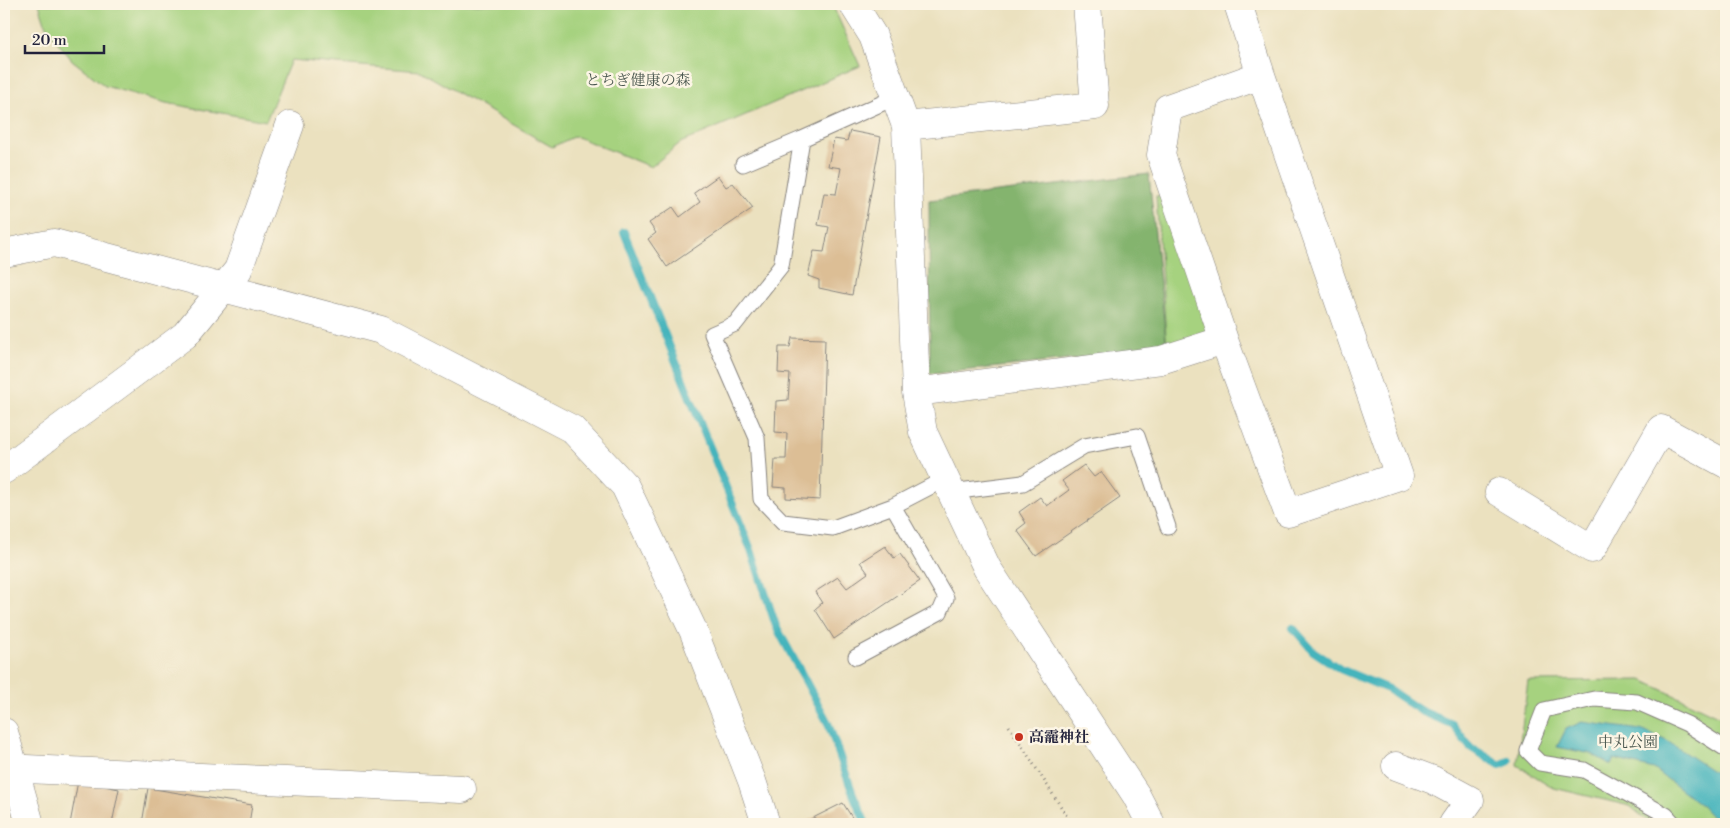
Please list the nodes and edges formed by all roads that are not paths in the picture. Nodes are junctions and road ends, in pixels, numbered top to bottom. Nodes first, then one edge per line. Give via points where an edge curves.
1 (853, 4) edge
2 (1086, 4) edge
3 (1238, 4) edge
4 (1261, 75) junction
5 (896, 97) junction
6 (290, 125) dead end
7 (906, 126) junction
8 (802, 139) junction
9 (743, 164) dead end
10 (4, 253) edge
11 (224, 288) junction
12 (1224, 340) junction
13 (916, 392) junction
14 (1726, 464) edge
15 (4, 470) edge
16 (948, 485) junction
17 (1499, 492) dead end
18 (893, 506) junction
19 (1168, 527) dead end
20 (856, 658) dead end
21 (4, 732) edge
22 (1726, 749) edge
23 (1396, 766) dead end
24 (9, 768) edge
25 (462, 789) dead end
26 (30, 824) edge
27 (766, 824) edge
28 (1151, 824) edge
29 (1453, 824) edge
30 (1674, 824) edge

1 - 5 street via 873,36
2 - 7 street via 1095,106
3 - 4 street
4 - 12 street via 1168,108 1161,155
4 - 12 street via 1399,476 1288,513
5 - 7 street
5 - 8 lane
6 - 11 street via 238,270
7 - 13 street
8 - 9 lane
8 - 18 lane via 781,266 735,324 712,334 757,438 761,499 783,522 833,528
10 - 11 street via 54,243
11 - 15 street via 186,335
11 - 27 street via 381,330 572,428 625,486 693,630
12 - 13 street via 1161,360
13 - 16 street via 923,432
14 - 17 street via 1661,429 1592,549
16 - 18 lane
16 - 19 lane via 1023,484 1084,446 1137,436
16 - 28 street via 988,568 1136,794
18 - 20 lane via 946,598 940,612
21 - 24 street
22 - 30 lane via 1686,724 1637,702 1594,699 1544,710 1528,751 1540,764 1584,770 1666,815
23 - 29 street via 1433,780 1470,800
24 - 25 street
24 - 26 street

